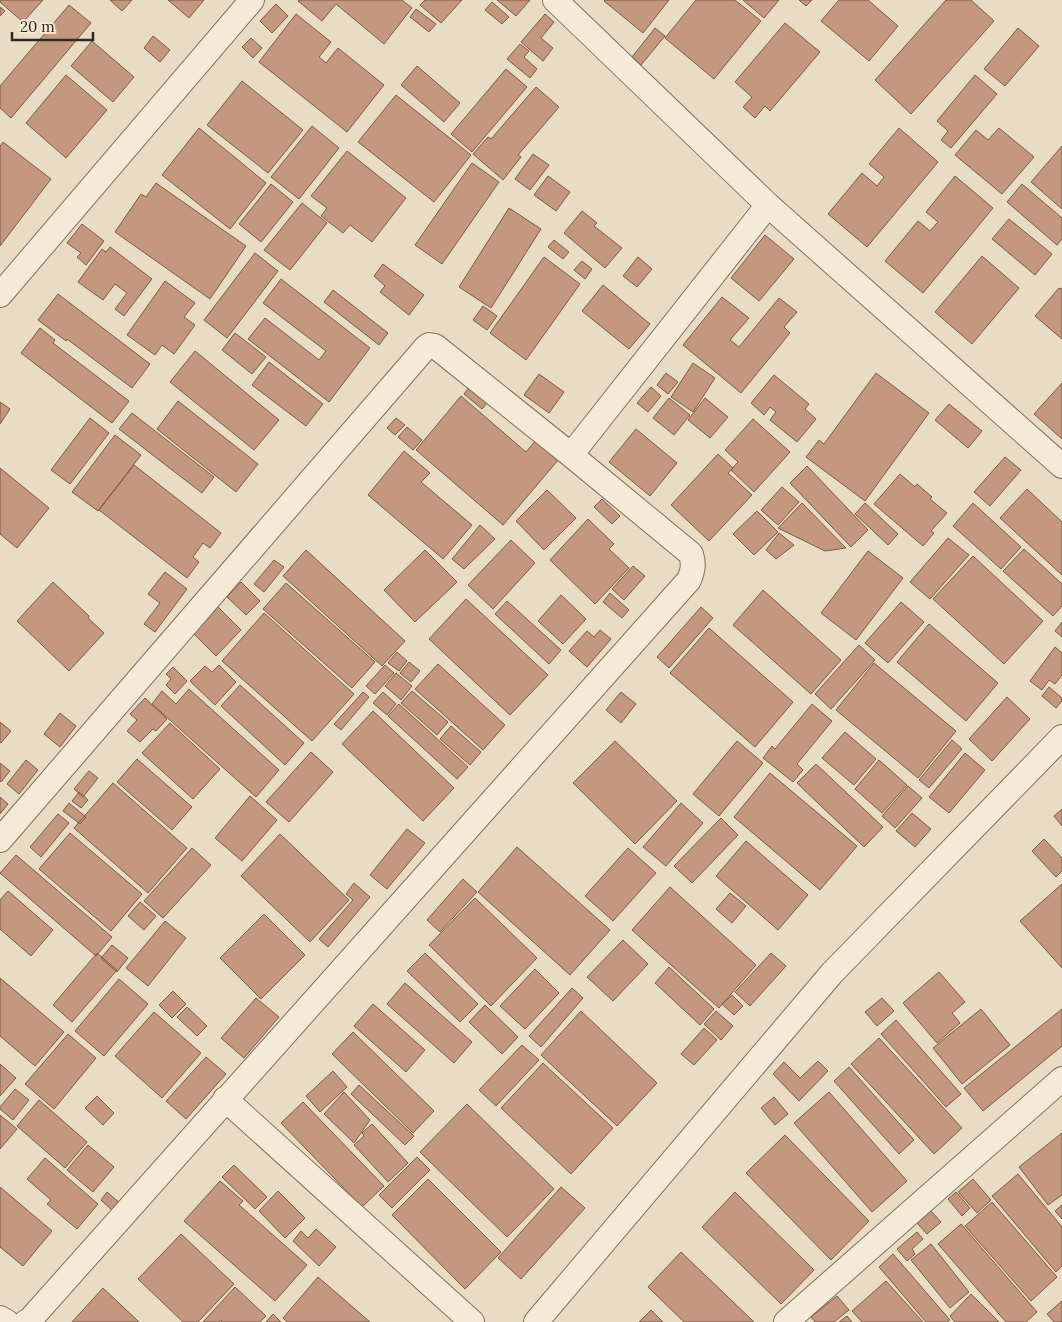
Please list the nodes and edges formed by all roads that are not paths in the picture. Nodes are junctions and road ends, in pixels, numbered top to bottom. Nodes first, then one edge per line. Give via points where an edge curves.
1 (252, 0) edge
2 (555, 0) edge
3 (768, 205) junction
4 (0, 295) edge
5 (571, 455) junction
6 (1062, 466) edge
7 (1062, 737) edge
8 (0, 840) edge
9 (1062, 1079) edge
10 (225, 1099) junction
11 (0, 1318) edge
12 (7, 1322) edge
13 (26, 1322) edge
14 (472, 1322) edge
15 (536, 1322) edge
16 (786, 1322) edge

1 - 4 street
2 - 3 street
3 - 5 street
3 - 6 street
5 - 8 street via 435,346 426,346
5 - 10 street via 691,554 693,570 689,580
7 - 15 street via 832,973
9 - 16 street
10 - 13 street
10 - 14 street
11 - 12 street

